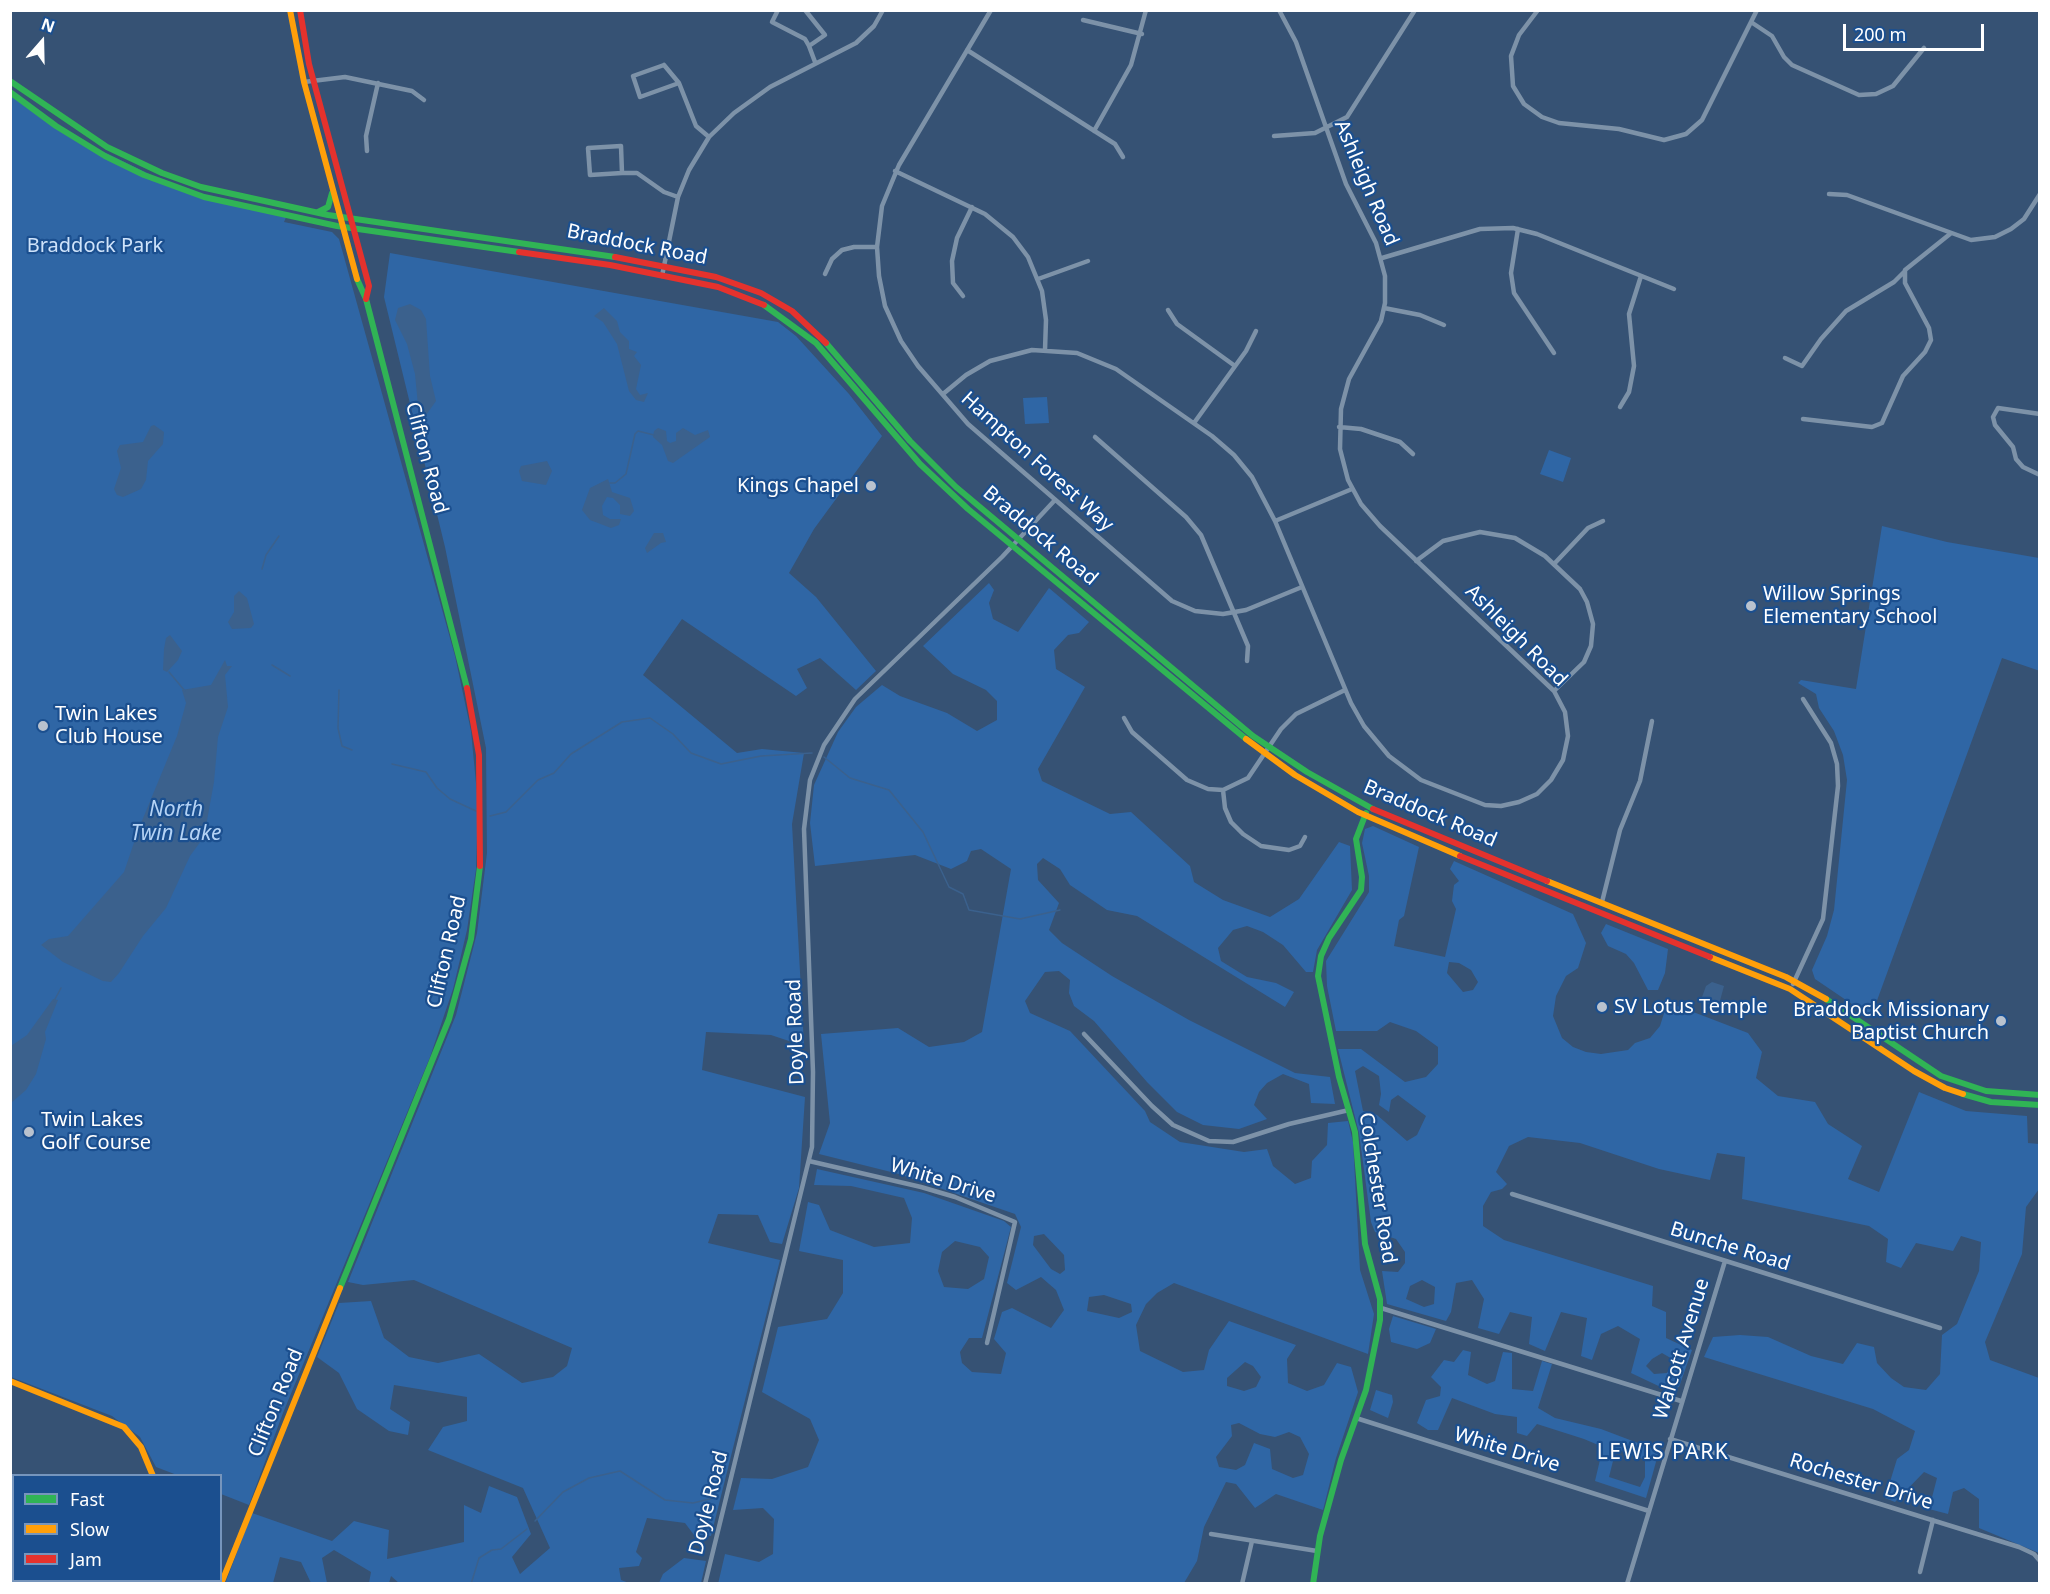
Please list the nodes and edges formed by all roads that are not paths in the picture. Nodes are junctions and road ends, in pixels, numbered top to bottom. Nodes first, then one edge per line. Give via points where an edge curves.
1 (290, 10) edge
2 (300, 10) edge
3 (778, 10) edge
4 (805, 10) edge
5 (884, 10) edge
6 (991, 10) edge
7 (1146, 10) edge
8 (1279, 10) edge
9 (1415, 10) edge
10 (1538, 10) edge
11 (1756, 10) edge
12 (1083, 20) dead end
13 (1751, 22) junction
14 (1142, 34) junction
15 (809, 46) junction
16 (1924, 48) dead end
17 (967, 50) junction
18 (815, 62) junction
19 (10, 81) edge
20 (314, 81) junction
21 (304, 82) junction
22 (679, 82) junction
23 (378, 83) junction
24 (10, 92) edge
25 (424, 100) dead end
26 (1326, 129) junction
27 (1094, 130) junction
28 (1274, 136) dead end
29 (710, 138) junction
30 (367, 151) dead end
31 (1123, 157) dead end
32 (895, 171) junction
33 (622, 173) junction
34 (332, 184) junction
35 (1829, 194) dead end
36 (2040, 194) edge
37 (678, 197) junction
38 (972, 207) junction
39 (316, 212) junction
40 (340, 216) junction
41 (351, 218) junction
42 (344, 227) junction
43 (354, 228) junction
44 (1518, 229) junction
45 (1950, 234) junction
46 (877, 247) junction
47 (1382, 258) junction
48 (1088, 261) dead end
49 (664, 266) junction
50 (1905, 270) junction
51 (825, 274) dead end
52 (662, 276) junction
53 (1641, 276) junction
54 (1038, 279) junction
55 (1674, 289) dead end
56 (963, 297) dead end
57 (366, 298) junction
58 (1384, 308) junction
59 (1168, 310) dead end
60 (1444, 326) dead end
61 (1256, 331) dead end
62 (1045, 350) junction
63 (1554, 352) dead end
64 (1785, 358) dead end
65 (1235, 366) junction
66 (943, 394) junction
67 (1620, 407) dead end
68 (2040, 414) edge
69 (1803, 419) dead end
70 (1194, 423) junction
71 (1339, 427) junction
72 (1095, 437) dead end
73 (1413, 453) dead end
74 (2040, 475) edge
75 (1352, 489) junction
76 (1055, 500) junction
77 (1275, 521) junction
78 (1603, 521) dead end
79 (1018, 540) junction
80 (1012, 546) junction
81 (1416, 561) junction
82 (1554, 564) junction
83 (1302, 587) junction
84 (1234, 613) junction
85 (1247, 661) dead end
86 (1345, 690) junction
87 (1554, 691) junction
88 (1803, 699) dead end
89 (1124, 718) dead end
90 (1652, 721) dead end
91 (1269, 747) junction
92 (1265, 755) junction
93 (1223, 790) junction
94 (1369, 807) junction
95 (1364, 815) junction
96 (1305, 837) dead end
97 (1602, 902) junction
98 (1794, 981) junction
99 (1790, 989) junction
100 (1084, 1034) dead end
101 (2040, 1095) edge
102 (2040, 1105) edge
103 (1349, 1110) junction
104 (809, 1161) junction
105 (1512, 1194) dead end
106 (1725, 1261) junction
107 (1381, 1308) junction
108 (1940, 1328) dead end
109 (987, 1343) dead end
110 (10, 1381) edge
111 (1681, 1401) junction
112 (1356, 1419) junction
113 (1670, 1439) junction
114 (152, 1474) edge
115 (1648, 1511) junction
116 (1933, 1520) junction
117 (1211, 1534) dead end
118 (1252, 1541) junction
119 (1317, 1551) junction
120 (2040, 1561) edge
121 (1920, 1572) dead end
122 (222, 1582) edge
123 (705, 1584) edge
124 (1242, 1584) edge
125 (1313, 1584) edge
126 (1627, 1584) edge

1 - 21 main road, Clifton Road
2 - 20 main road, Clifton Road
3 - 15 street via 772,22 805,39
4 - 15 street via 825,35
5 - 18 street via 856,43
6 - 17 street, Hampton Forest Way
7 - 14 street
8 - 26 street, Ashleigh Road via 1296,42
9 - 26 street via 1353,111
10 - 13 street via 1519,35 1511,56 1513,87 1524,104 1559,123 1619,129 1664,140 1686,134 1702,120
11 - 13 street
12 - 14 street
13 - 16 street via 1772,36 1792,65 1859,95 1876,94 1893,86
14 - 27 street via 1126,77
15 - 18 street
17 - 27 street
17 - 32 street, Hampton Forest Way
18 - 29 street via 744,105
19 - 39 main road, Braddock Road via 71,125 141,164 201,187
20 - 21 street
20 - 23 street via 345,77
20 - 41 main road, Clifton Road
21 - 34 main road, Clifton Road
22 - 22 street via 640,97 633,76 664,64
22 - 29 street via 696,126
23 - 25 street via 412,91
23 - 30 street via 366,136
24 - 42 main road, Braddock Road via 79,140 144,175 204,197
26 - 28 street
26 - 47 street, Ashleigh Road via 1346,184
27 - 31 street via 1115,144
29 - 37 street via 694,160
32 - 38 street
32 - 46 street, Hampton Forest Way via 882,206
33 - 33 street via 621,146 588,148 590,175
33 - 37 street via 637,173
34 - 39 main road via 330,205
34 - 40 main road, Clifton Road
35 - 45 street via 1847,195
36 - 45 street via 2020,222 2001,235 1971,240
37 - 49 street
38 - 54 street via 1013,237
38 - 56 street via 957,238 952,261 953,283
39 - 40 main road, Braddock Road
40 - 41 main road, Braddock Road
40 - 42 main road, Clifton Road
41 - 43 main road, Clifton Road
41 - 49 main road, Braddock Road via 538,243
42 - 43 main road, Braddock Road
42 - 57 main road, Clifton Road via 360,291
43 - 52 main road, Braddock Road via 554,256
43 - 57 main road, Clifton Road via 369,286
44 - 47 street via 1480,229
44 - 53 street
44 - 63 street via 1512,285 1518,302
45 - 50 street
46 - 51 street via 842,250
46 - 66 street, Hampton Forest Way via 880,287 892,324 911,357
47 - 58 street, Ashleigh Road
48 - 54 street
49 - 52 street
49 - 79 main road, Braddock Road via 730,280 792,311 819,334 932,464
50 - 64 street via 1894,282 1846,311 1802,366
50 - 69 street via 1905,283 1929,328 1931,340 1903,376 1886,418 1872,427
52 - 80 main road, Braddock Road via 735,291 785,318 816,343 920,464
53 - 55 street
53 - 67 street via 1629,314 1634,366 1629,392
54 - 62 street via 1045,310
57 - 122 main road, Clifton Road via 470,698 482,799 478,896 466,963 438,1050
58 - 60 street via 1420,315
58 - 71 street, Ashleigh Road via 1376,334 1346,389
59 - 65 street via 1177,324
61 - 65 street
62 - 66 street, Ashleigh Road via 1018,352 990,362
62 - 70 street, Ashleigh Road via 1077,353 1107,364
65 - 70 street
66 - 76 street, Hampton Forest Way via 968,424
68 - 74 street via 1998,408 1994,413 1995,425 2008,439 2016,459
70 - 77 street, Ashleigh Road via 1245,466
71 - 73 street via 1400,442
71 - 75 street, Ashleigh Road via 1343,465
72 - 84 street via 1195,526
75 - 77 street
75 - 81 street, Ashleigh Road via 1369,515
76 - 79 street, Doyle Road
76 - 84 street, Hampton Forest Way via 1173,601 1204,613
77 - 83 street, Ashleigh Road
78 - 82 street via 1588,528
79 - 80 street, Doyle Road
79 - 91 main road, Braddock Road
80 - 92 main road, Braddock Road
80 - 104 street, Doyle Road via 856,698 824,745 810,780 804,829 814,1127
81 - 82 street via 1443,542 1480,532 1525,542
81 - 87 street, Ashleigh Road
82 - 87 street via 1583,594 1593,629 1584,662
83 - 84 street, Hampton Forest Way
83 - 86 street, Ashleigh Road
84 - 85 street via 1248,646
86 - 87 street, Ashleigh Road via 1369,733 1404,769 1437,788 1492,806 1515,804 1534,795 1560,767 1568,745 1568,728
86 - 91 street via 1296,714
88 - 98 street via 1831,743 1838,786 1823,919
89 - 93 street via 1132,732 1187,780 1208,789
90 - 97 street via 1640,781 1620,830
91 - 92 street
91 - 94 main road, Braddock Road
92 - 93 street via 1248,778
92 - 95 main road, Braddock Road
93 - 96 street via 1231,822 1261,846 1278,851 1294,849
94 - 95 main road, Colchester Road
94 - 97 main road, Braddock Road
95 - 99 main road, Braddock Road
95 - 103 main road, Colchester Road via 1355,845 1361,890 1329,938 1318,969
97 - 98 main road, Braddock Road
98 - 99 street
98 - 101 main road, Braddock Road via 1941,1076 1986,1091
99 - 102 main road, Braddock Road via 1945,1088 1991,1102
100 - 103 street via 1173,1125 1209,1141 1233,1142
103 - 107 main road, Colchester Road via 1356,1141 1366,1251
104 - 109 street, White Drive via 955,1197 1015,1222
104 - 123 street, Doyle Road
105 - 106 street, Bunche Road
106 - 108 street, Bunche Road
106 - 111 street, Walcott Avenue
107 - 111 street
107 - 112 main road, Colchester Road via 1374,1359
110 - 114 main road via 118,1423 141,1447
111 - 113 street, Walcott Avenue
112 - 115 street, White Drive
112 - 119 main road, Colchester Road
113 - 115 street, Walcott Avenue
113 - 116 street, Rochester Drive
115 - 126 street, Walcott Avenue
116 - 120 street, Rochester Drive via 2030,1551
116 - 121 street
117 - 118 street
118 - 119 street
118 - 124 street
119 - 125 main road, Colchester Road

